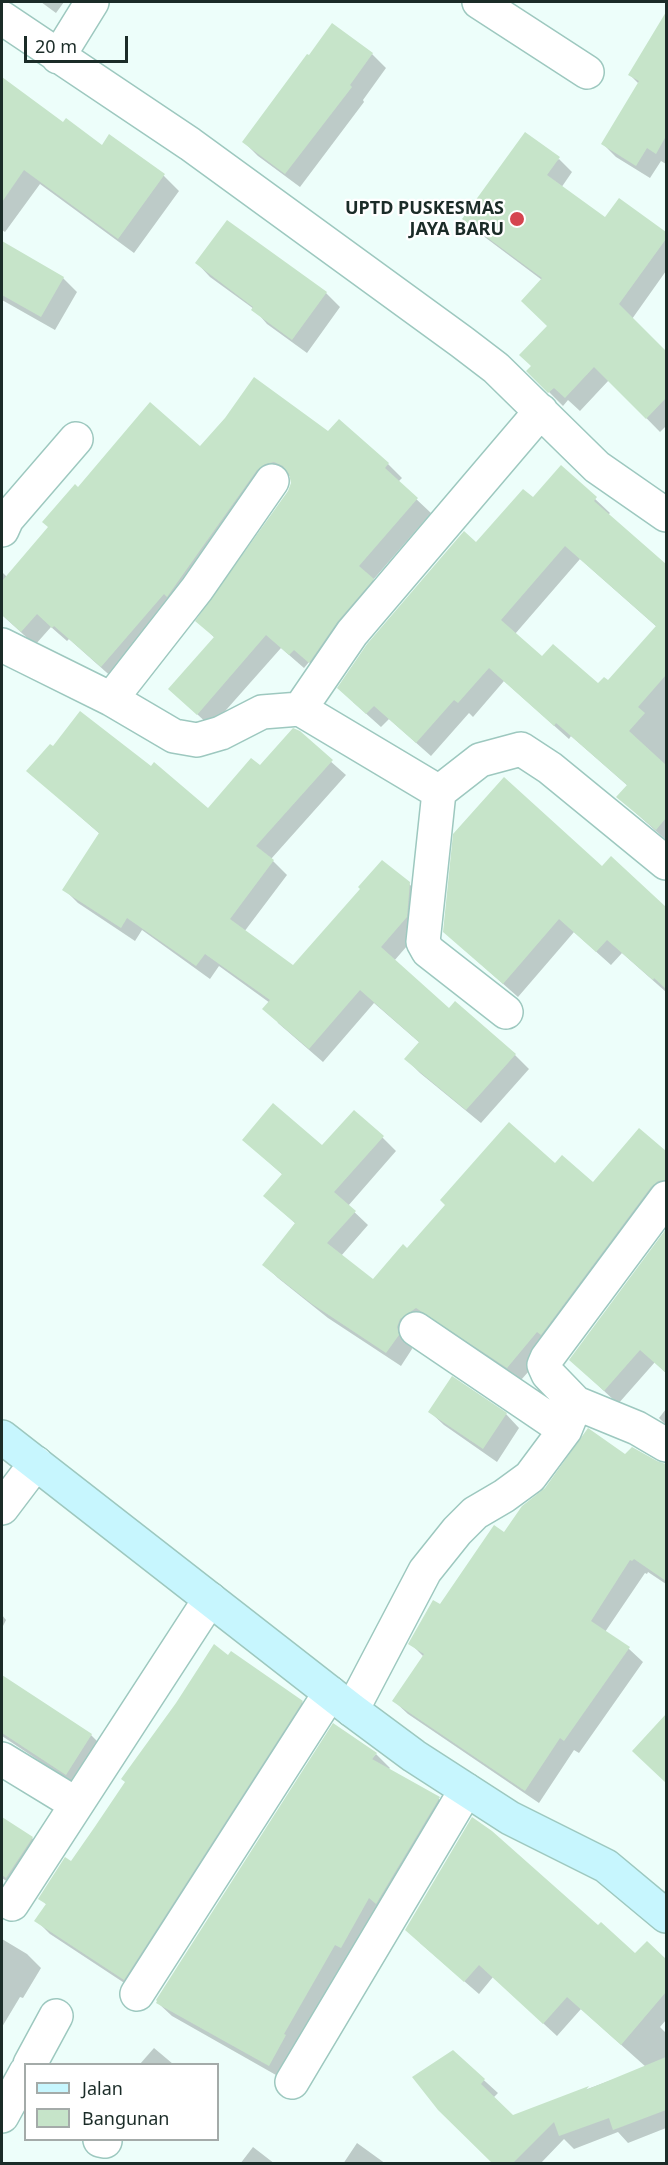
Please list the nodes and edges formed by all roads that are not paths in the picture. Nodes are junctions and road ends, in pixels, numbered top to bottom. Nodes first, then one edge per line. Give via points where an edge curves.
1 (92, 2) edge
2 (479, 2) edge
3 (2, 18) edge
4 (58, 57) junction
5 (587, 72) dead end
6 (542, 411) junction
7 (76, 439) dead end
8 (272, 482) dead end
9 (666, 515) edge
10 (2, 530) edge
11 (2, 645) edge
12 (111, 699) junction
13 (300, 709) junction
14 (439, 792) junction
15 (666, 863) edge
16 (506, 1012) dead end
17 (666, 1198) edge
18 (416, 1329) dead end
19 (570, 1416) junction
20 (2, 1437) edge
21 (666, 1445) edge
22 (36, 1463) junction
23 (2, 1508) edge
24 (210, 1599) junction
25 (341, 1701) junction
26 (2, 1759) edge
27 (466, 1790) junction
28 (76, 1804) junction
29 (12, 1904) dead end
30 (666, 1916) edge
31 (137, 1994) dead end
32 (56, 2016) dead end
33 (31, 2063) edge
34 (24, 2076) edge
35 (292, 2082) dead end
36 (2, 2116) edge
37 (2, 2121) edge
38 (24, 2123) edge

1 - 4 street
2 - 5 street
3 - 4 street
4 - 6 street via 190,144 453,335
6 - 9 street via 597,467
6 - 13 street via 352,633
7 - 10 street via 7,519
8 - 12 street
11 - 12 street
12 - 13 street via 174,736 197,740 221,733 262,712
13 - 14 street
14 - 15 street via 480,760 521,749
14 - 16 street via 423,942 428,951
17 - 19 street via 547,1358 544,1365
18 - 19 street
19 - 21 street via 637,1428
19 - 25 street via 531,1477 475,1513 425,1570
20 - 22 street
22 - 23 street
22 - 24 street
24 - 25 street
24 - 28 street
25 - 27 street
25 - 31 street
26 - 28 street
27 - 30 street via 510,1818 606,1866
27 - 35 street
28 - 29 street
32 - 33 street
34 - 36 street
37 - 38 street

